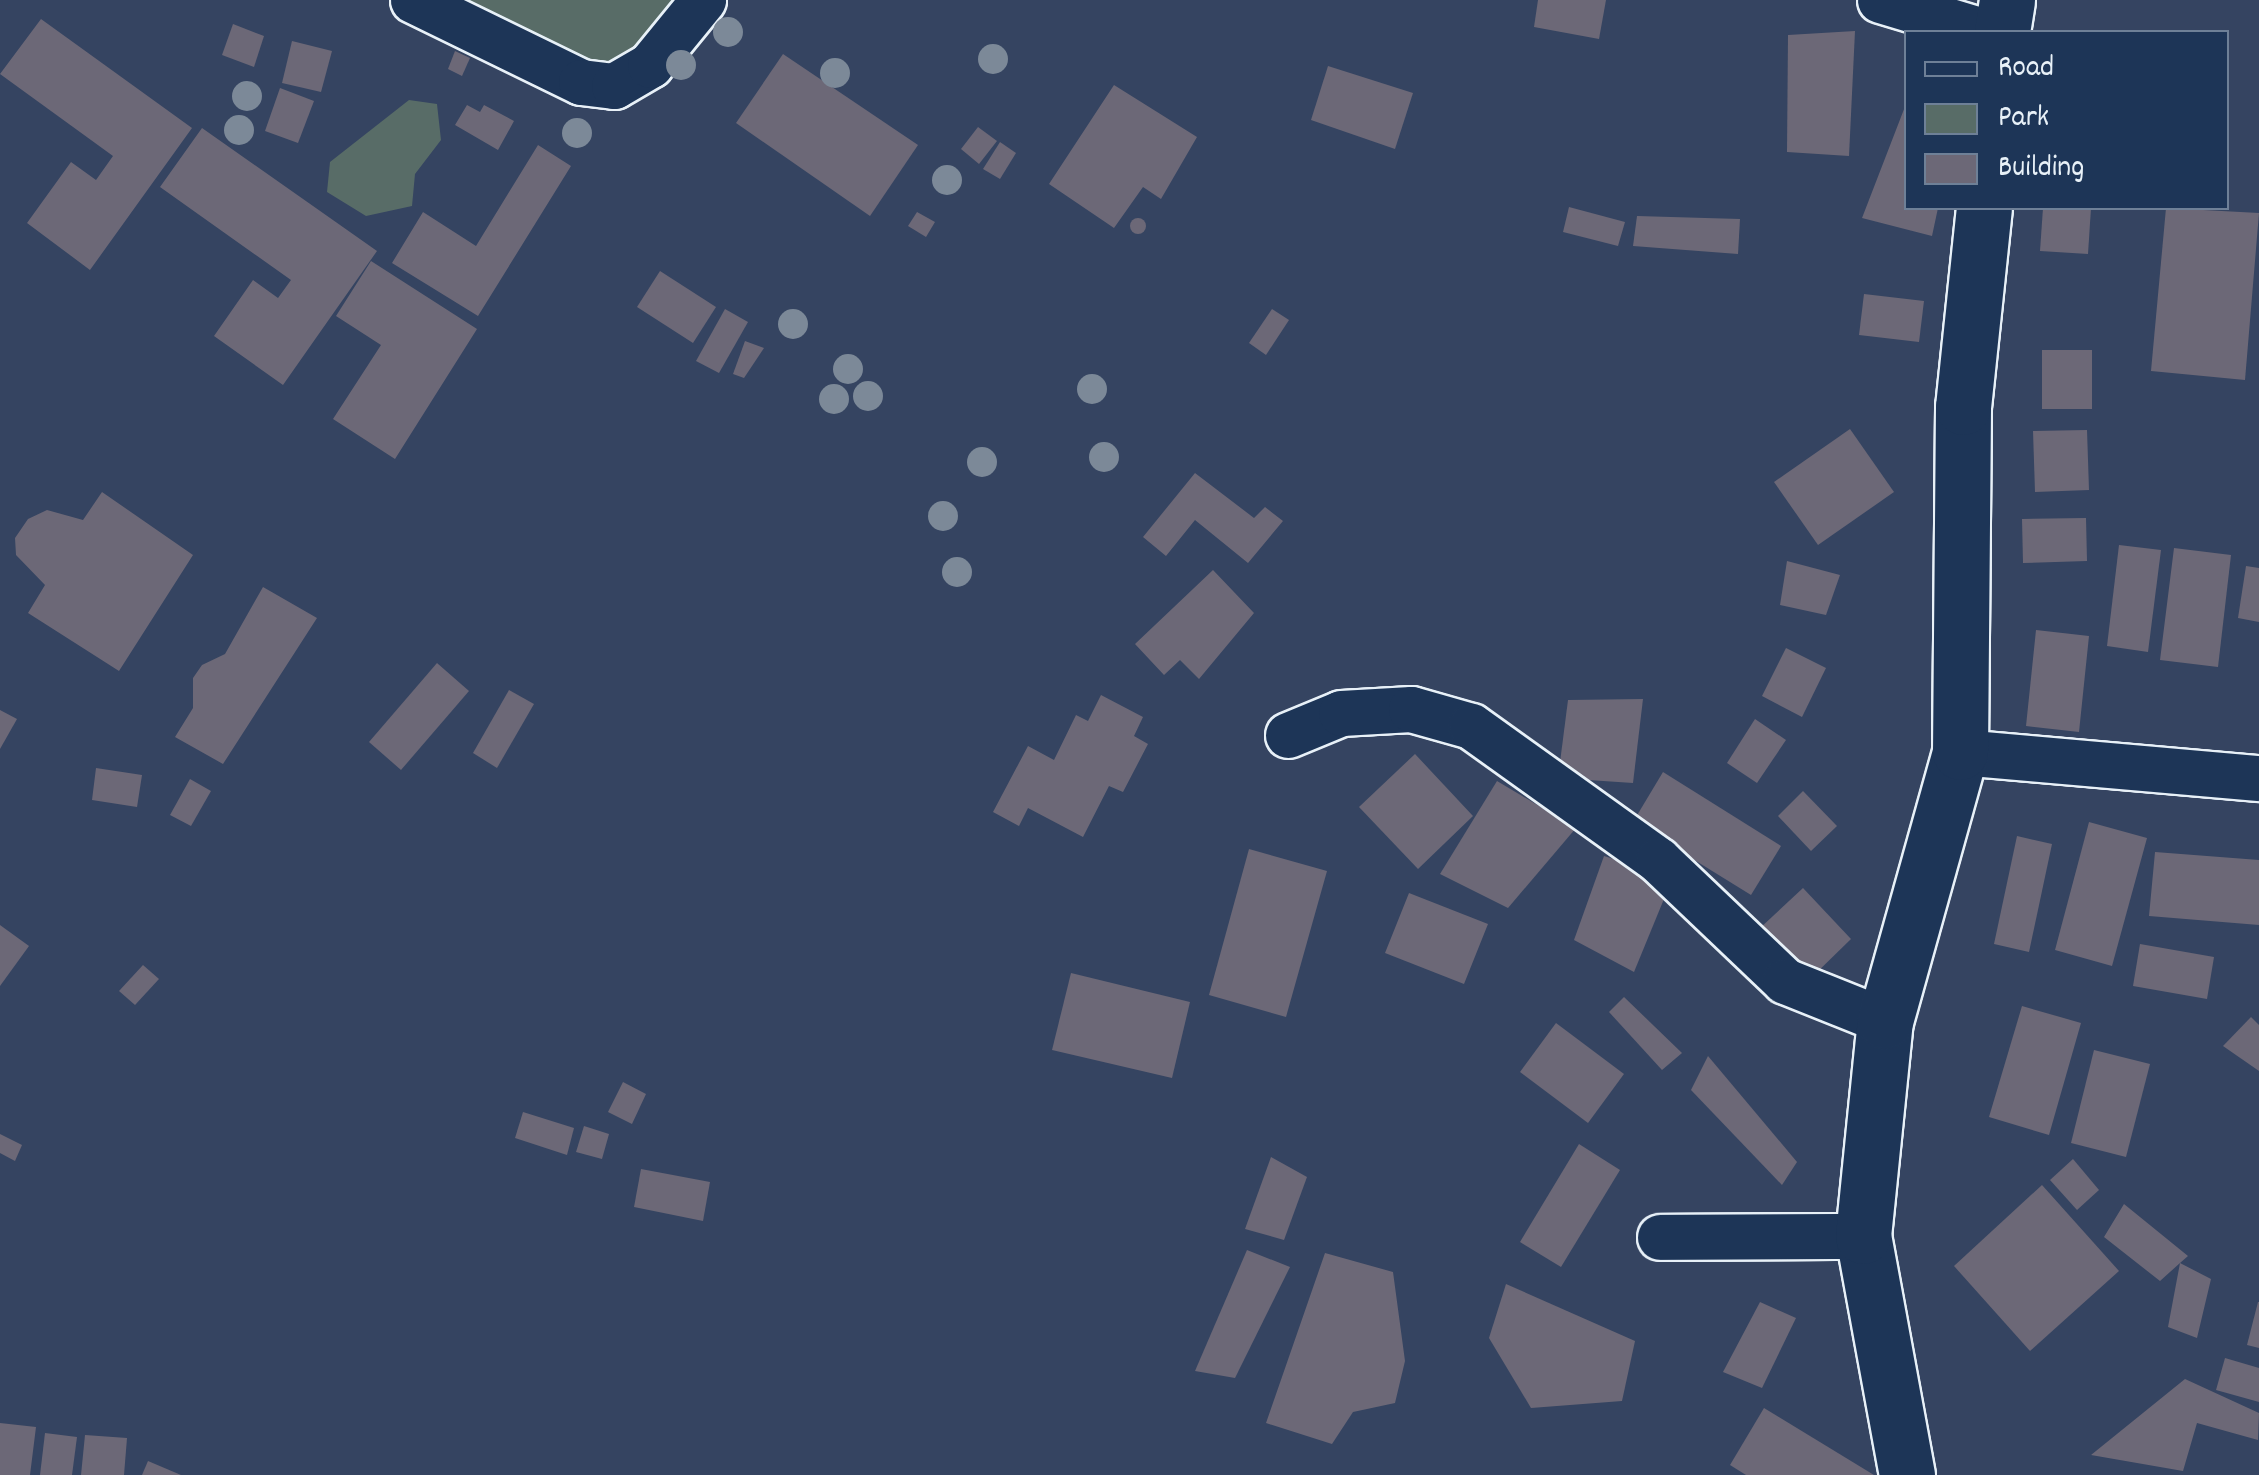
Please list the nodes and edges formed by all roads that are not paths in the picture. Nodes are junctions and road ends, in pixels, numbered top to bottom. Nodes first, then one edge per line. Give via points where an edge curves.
1 (413, 0) edge
2 (702, 0) edge
3 (1880, 0) edge
4 (2007, 0) edge
5 (1980, 30) edge
6 (2002, 30) edge
7 (1984, 210) edge
8 (1288, 735) dead end
9 (1960, 752) junction
10 (2259, 778) edge
11 (1885, 1021) junction
12 (1863, 1236) junction
13 (1660, 1237) dead end
14 (1907, 1475) edge

1 - 2 street via 581,82 614,86 650,64
3 - 5 street
4 - 6 street
7 - 9 street via 1963,407
8 - 11 street via 1341,713 1393,710 1471,726 1658,860 1785,980
9 - 10 street
9 - 11 street
11 - 12 street
12 - 13 street
12 - 14 street

